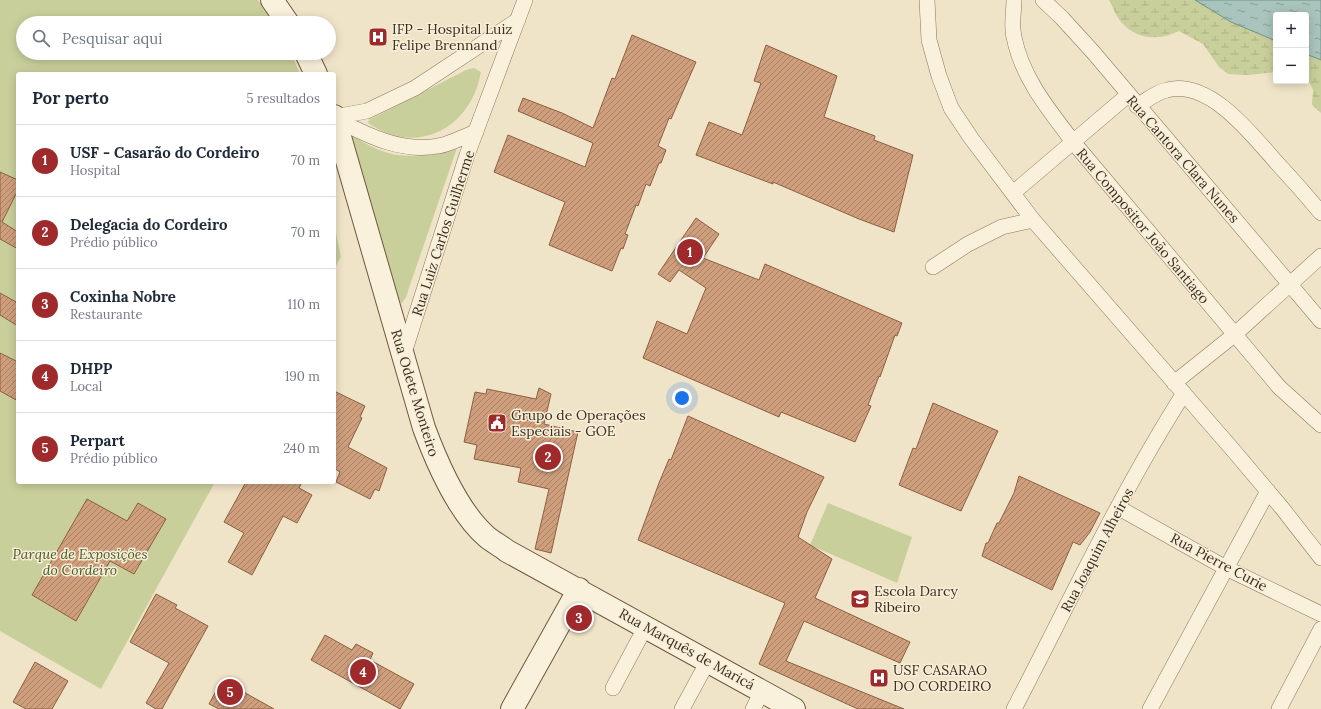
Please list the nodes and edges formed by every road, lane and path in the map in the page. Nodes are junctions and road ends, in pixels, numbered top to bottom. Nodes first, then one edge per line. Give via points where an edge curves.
1 (272, 0) edge
2 (525, 0) edge
3 (927, 0) edge
4 (1014, 0) edge
5 (1043, 0) edge
6 (283, 16) edge
7 (518, 20) junction
8 (309, 60) edge
9 (315, 72) edge
10 (1133, 100) junction
11 (336, 118) edge
12 (336, 119) edge
13 (336, 124) edge
14 (476, 132) junction
15 (1074, 143) junction
16 (1013, 193) junction
17 (1319, 208) edge
18 (1033, 220) junction
19 (1321, 256) edge
20 (933, 267) dead end
21 (1290, 284) junction
22 (1321, 321) edge
23 (1234, 335) junction
24 (402, 357) junction
25 (1179, 388) junction
26 (1321, 425) edge
27 (1268, 492) junction
28 (1119, 508) junction
29 (1321, 558) edge
30 (1226, 568) junction
31 (579, 589) junction
32 (1321, 614) edge
33 (646, 626) junction
34 (1321, 629) edge
35 (708, 661) junction
36 (613, 688) dead end
37 (758, 700) edge
38 (512, 709) edge
39 (682, 709) edge
40 (794, 709) edge
41 (1014, 709) edge
42 (1150, 709) edge
43 (1279, 709) edge

1 - 6 main road
2 - 7 street
3 - 16 street via 929,40 951,108
4 - 15 street, Rua Compositor João Santiago via 1013,35 1030,84
5 - 10 street, Rua Cantora Clara Nunes via 1083,41
7 - 11 street via 415,88 367,111
7 - 14 street, Rua Luiz Carlos Guilherme
8 - 9 main road
10 - 15 street
10 - 17 street via 1167,90 1182,89 1198,93 1236,117
10 - 21 street, Rua Cantora Clara Nunes
12 - 14 street via 379,141 407,147 438,146
13 - 24 main road, Rua Odete Monteiro
14 - 24 street, Rua Luiz Carlos Guilherme
15 - 16 street
15 - 23 street, Rua Compositor João Santiago
16 - 18 street
18 - 20 street via 1002,227 968,244
18 - 25 street
19 - 21 street, Rua Joaquim Alheiros
21 - 22 street, Rua Cantora Clara Nunes
21 - 23 street, Rua Joaquim Alheiros
23 - 25 street, Rua Joaquim Alheiros
23 - 26 street, Rua Compositor João Santiago via 1279,387
24 - 31 main road, Rua Odete Monteiro via 437,463 454,494 475,523 487,537 507,551
25 - 27 street
25 - 28 street, Rua Joaquim Alheiros
27 - 29 street
27 - 30 street
28 - 30 street, Rua Pierre Curie
28 - 41 street, Rua Joaquim Alheiros
30 - 32 street, Rua Pierre Curie
30 - 42 street
31 - 33 main road, Rua Marquês de Maricá
31 - 38 main road
33 - 35 main road, Rua Marquês de Maricá
33 - 36 street
34 - 43 street
35 - 37 main road, Rua Marquês de Maricá
35 - 39 street
37 - 40 main road, Rua Marquês de Maricá

